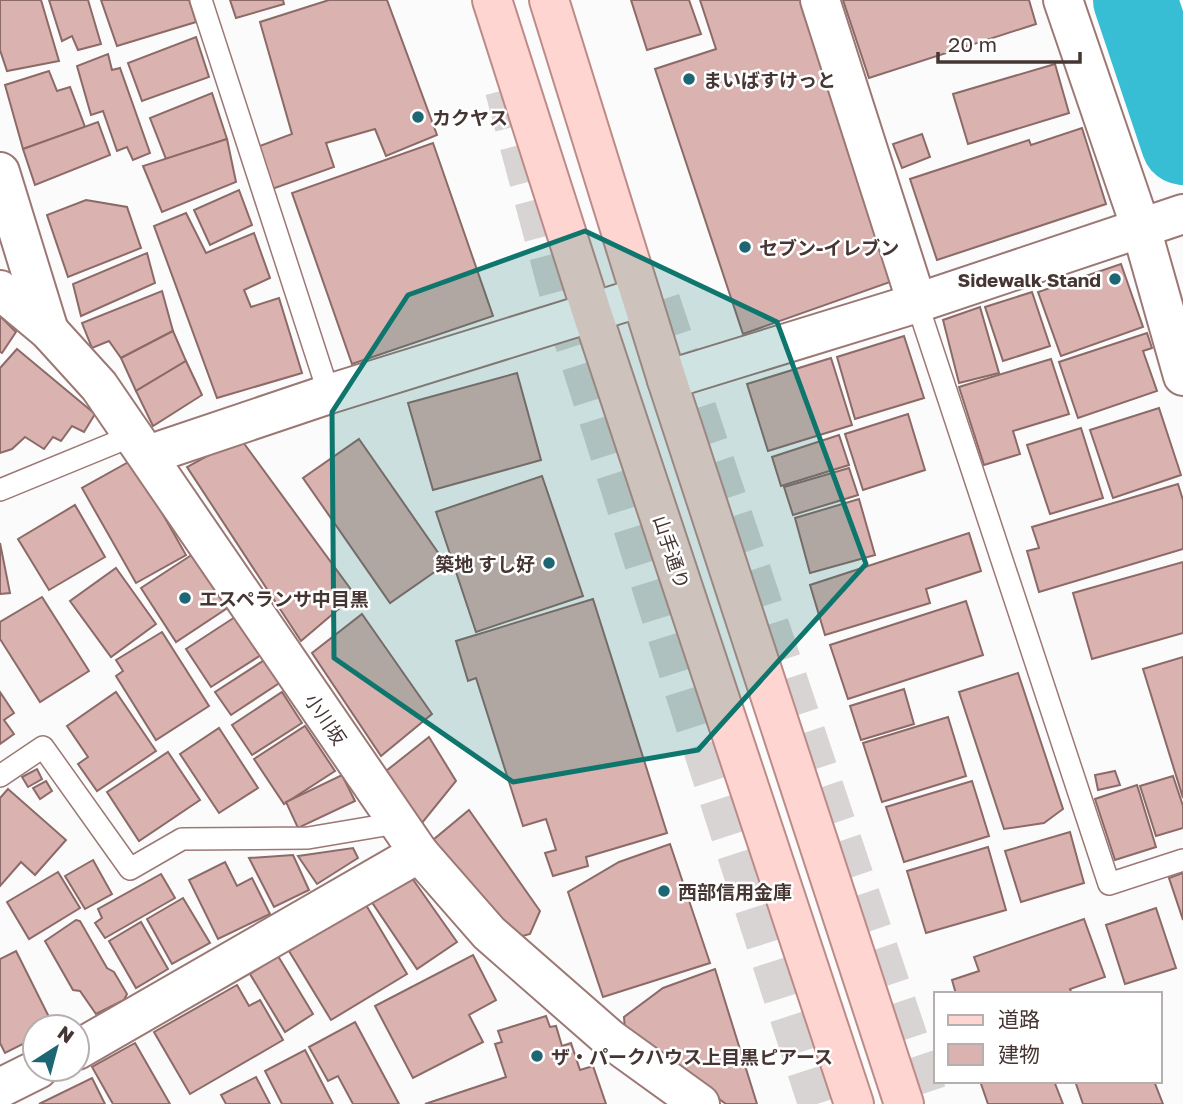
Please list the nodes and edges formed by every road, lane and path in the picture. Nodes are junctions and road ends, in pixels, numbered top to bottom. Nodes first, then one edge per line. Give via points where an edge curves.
1 (201, 0) edge
2 (492, 0) edge
3 (548, 0) edge
4 (820, 0) edge
5 (1063, 0) edge
6 (0, 172) edge
7 (1161, 221) edge
8 (0, 290) edge
9 (641, 297) junction
10 (917, 303) junction
11 (592, 313) junction
12 (49, 331) junction
13 (1183, 376) edge
14 (667, 380) junction
15 (329, 394) junction
16 (141, 445) junction
17 (0, 490) edge
18 (0, 776) edge
19 (397, 823) junction
20 (419, 853) junction
21 (1183, 860) edge
22 (91, 1042) edge
23 (21, 1078) edge
24 (0, 1088) edge
25 (700, 1104) edge
26 (854, 1104) edge
27 (904, 1104) edge

1 - 15 lane
2 - 11 main road, 山手通り
3 - 9 main road
4 - 10 street
5 - 7 street
6 - 12 street
7 - 10 street
7 - 13 street
8 - 12 street, 小川坂
9 - 11 street
9 - 14 main road
10 - 14 street
10 - 21 lane via 1109,884
11 - 15 street
11 - 26 main road, 山手通り
12 - 16 street, 小川坂 via 99,386
14 - 27 main road
15 - 16 street
16 - 17 lane
16 - 19 street, 小川坂
18 - 19 lane via 43,747 130,869 182,839 308,838
19 - 20 street, 小川坂
20 - 22 street
20 - 25 street, 小川坂 via 489,933 610,1039
23 - 24 street

